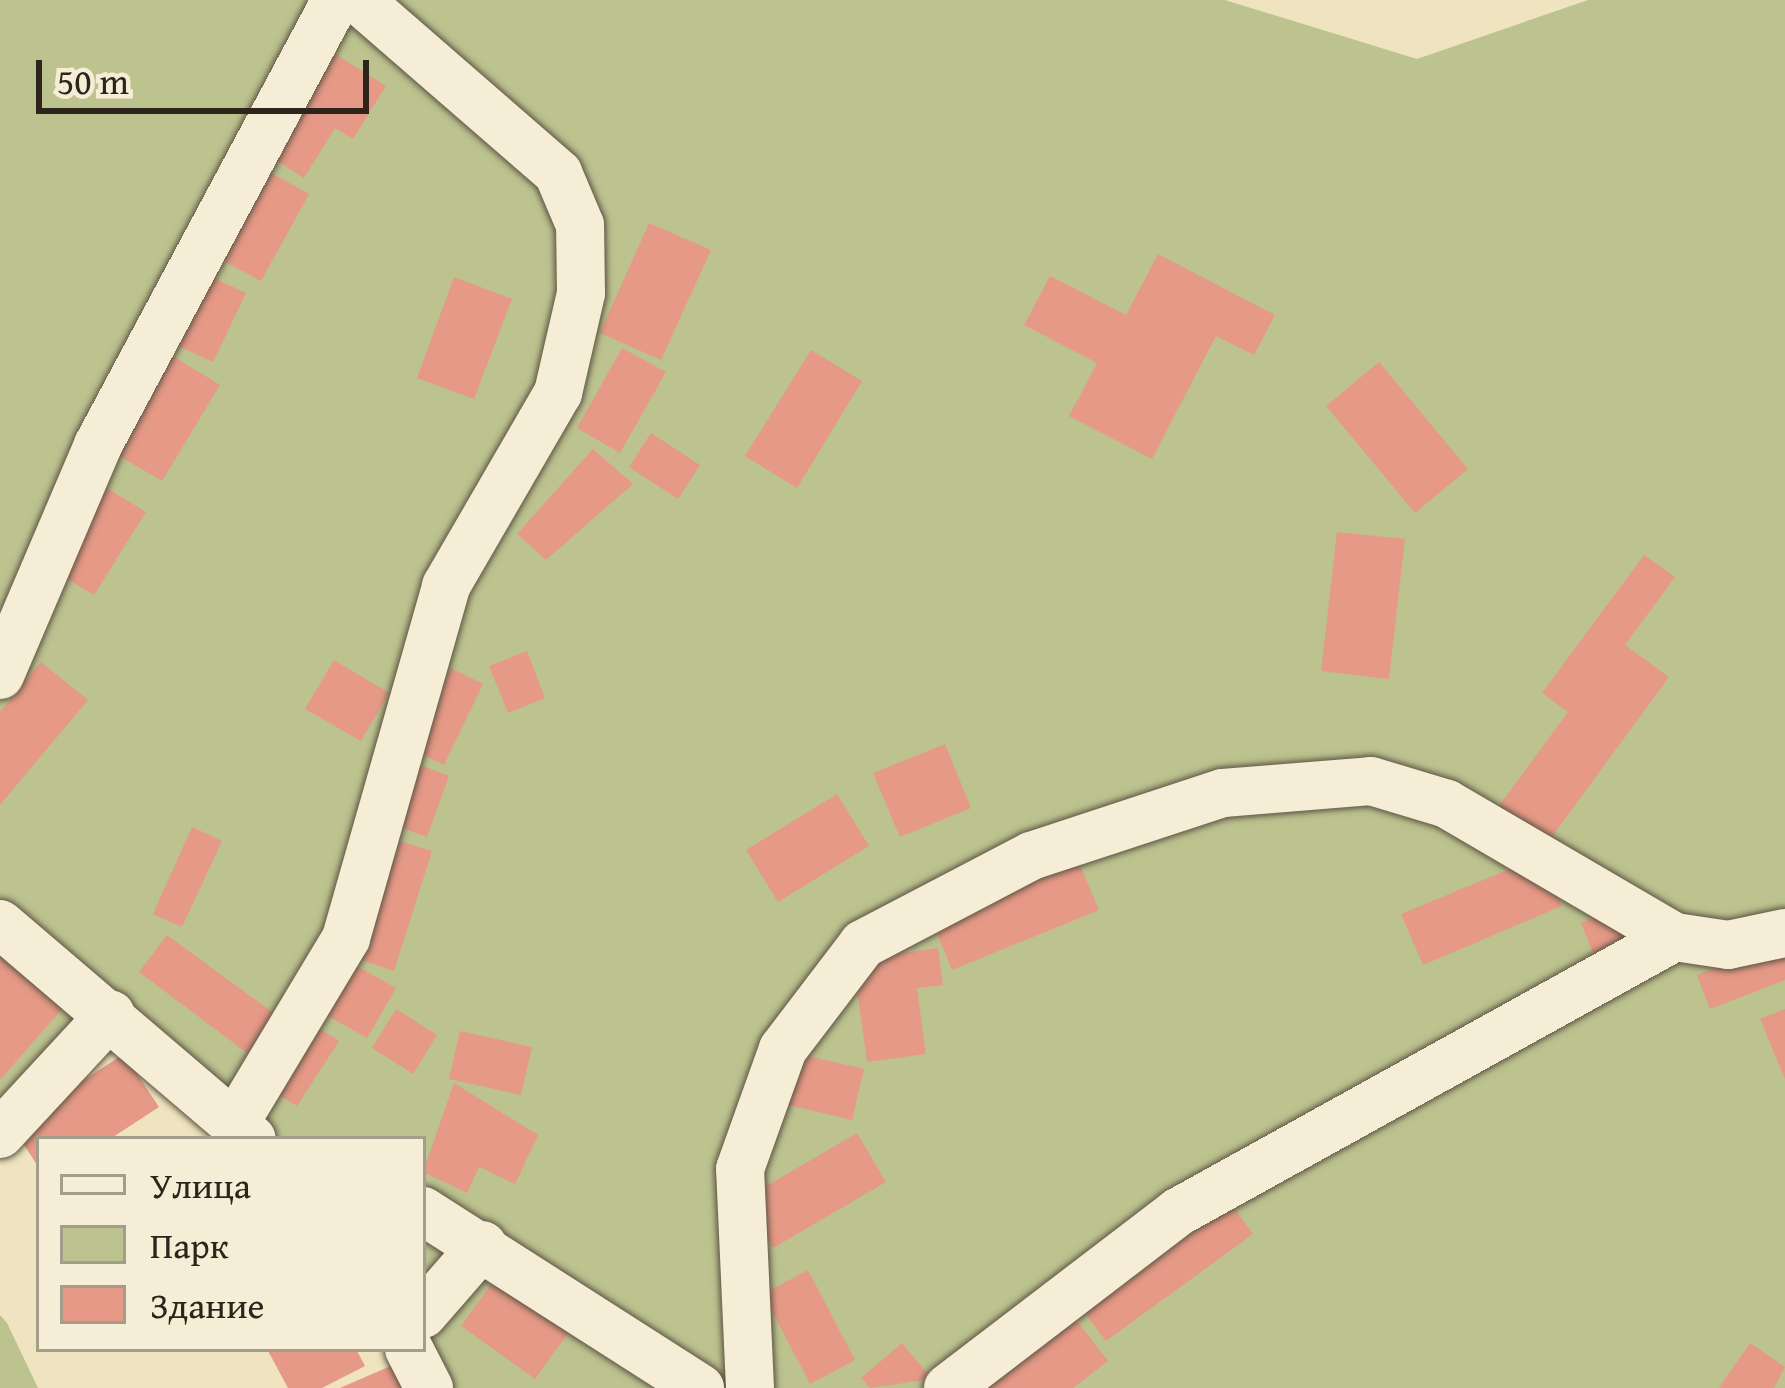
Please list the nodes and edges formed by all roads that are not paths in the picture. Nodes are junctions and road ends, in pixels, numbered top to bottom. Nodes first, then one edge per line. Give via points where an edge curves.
1 (336, 0) edge
2 (358, 0) edge
3 (0, 675) edge
4 (0, 925) edge
5 (1785, 933) edge
6 (1675, 937) junction
7 (111, 1014) junction
8 (0, 1134) edge
9 (248, 1134) edge
10 (426, 1213) edge
11 (483, 1245) junction
12 (426, 1311) edge
13 (411, 1352) edge
14 (429, 1388) edge
15 (700, 1388) edge
16 (750, 1388) edge
17 (948, 1388) edge

1 - 3 street via 98,445
2 - 9 street via 558,173 580,225 581,293 559,393 466,544 433,622 346,938
4 - 7 street
5 - 6 street via 1728,945
6 - 16 street via 1448,804 1371,781 1223,794 1031,856 899,916 830,980 748,1132 735,1218
6 - 17 street via 1178,1212
7 - 8 street
7 - 9 street
10 - 11 street
11 - 12 street
11 - 15 street
13 - 14 street

